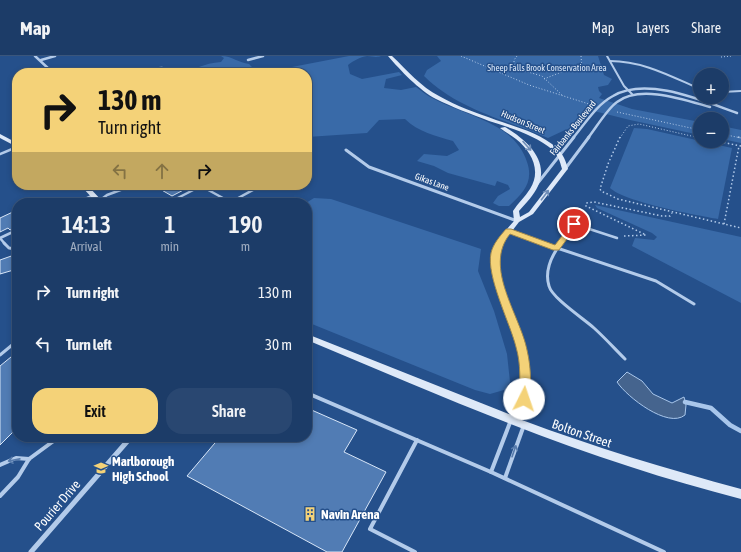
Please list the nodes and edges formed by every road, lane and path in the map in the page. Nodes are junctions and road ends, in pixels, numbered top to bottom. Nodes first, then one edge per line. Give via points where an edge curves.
1 (35, 56) edge
2 (55, 56) edge
3 (264, 56) edge
4 (390, 56) edge
5 (461, 56) edge
6 (517, 56) edge
7 (581, 56) edge
8 (607, 56) edge
9 (732, 56) edge
10 (722, 57) dead end
11 (41, 60) junction
12 (248, 60) dead end
13 (610, 61) junction
14 (46, 68) edge
15 (544, 79) junction
16 (693, 85) edge
17 (628, 90) junction
18 (741, 91) edge
19 (729, 92) edge
20 (633, 95) junction
21 (565, 98) junction
22 (599, 107) junction
23 (610, 110) junction
24 (737, 114) junction
25 (741, 115) edge
26 (483, 117) junction
27 (693, 128) edge
28 (729, 135) edge
29 (0, 136) edge
30 (693, 136) edge
31 (741, 138) edge
32 (12, 143) edge
33 (729, 144) edge
34 (740, 146) edge
35 (12, 148) edge
36 (346, 150) dead end
37 (0, 154) edge
38 (561, 155) junction
39 (565, 169) junction
40 (536, 185) junction
41 (88, 190) edge
42 (120, 190) edge
43 (193, 190) edge
44 (208, 190) edge
45 (253, 190) edge
46 (94, 195) junction
47 (87, 198) edge
48 (97, 198) edge
49 (104, 198) edge
50 (178, 198) edge
51 (222, 198) edge
52 (240, 198) edge
53 (672, 212) junction
54 (517, 221) junction
55 (724, 224) junction
56 (741, 228) edge
57 (508, 231) junction
58 (12, 232) edge
59 (0, 238) edge
60 (617, 238) joint
61 (12, 248) edge
62 (556, 248) junction
63 (694, 304) dead end
64 (312, 339) edge
65 (12, 345) edge
66 (0, 355) edge
67 (625, 359) dead end
68 (312, 395) edge
69 (517, 422) junction
70 (417, 440) junction
71 (52, 442) edge
72 (128, 442) edge
73 (29, 459) junction
74 (0, 465) edge
75 (491, 472) junction
76 (505, 478) junction
77 (741, 494) edge
78 (0, 496) edge
79 (31, 552) edge
80 (415, 552) edge
81 (664, 552) edge

1 - 11 street
2 - 11 street
3 - 12 street
4 - 26 street, Hudson Street via 430,93
5 - 21 path
6 - 15 path via 514,68
7 - 15 path via 582,68 563,71
8 - 13 lane
9 - 10 path
11 - 14 street
13 - 16 lane via 626,61 648,66
13 - 17 lane
15 - 21 path
17 - 20 lane
17 - 22 street, Fairbanks Boulevard via 611,96
17 - 24 street via 656,90 681,94
18 - 19 lane
20 - 23 street, Fairbanks Boulevard via 619,100
20 - 24 street via 667,96
21 - 22 path
22 - 38 street, Fairbanks Boulevard
23 - 27 path
23 - 39 street, Fairbanks Boulevard
24 - 25 street
26 - 38 street, Hudson Street via 537,138
26 -> 40 street, Hudson Street via 511,132 530,150 538,168
28 - 31 path
29 - 32 street
30 - 53 path via 639,124 628,126 621,135 605,170 601,191
33 - 34 path
34 - 55 path
35 - 37 lane
36 - 54 street, Gikas Lane via 369,167
38 - 39 street
38 - 40 street, Fairbanks Boulevard
54 -> 39 street via 531,214
40 - 54 street via 516,211
41 - 46 street
42 - 49 lane
43 - 50 lane
44 - 51 lane
45 - 52 lane
46 - 47 lane
46 - 48 street
53 - 55 path
53 - 60 path via 670,216 662,216 594,202 586,203 586,206 646,235 629,234
54 - 57 street
55 - 56 path
57 - 62 lane
57 - 69 street via 498,246 495,261 501,291 518,336 524,361 526,387
58 - 59 lane
59 - 61 lane
60 - 62 lane via 574,224
62 - 63 lane via 656,281
62 - 67 lane via 548,271 549,287
64 - 69 street, Bolton Street
65 - 66 lane
68 - 70 lane
69 - 75 lane
76 -> 69 lane
69 - 77 street, Bolton Street via 635,465
70 - 75 lane
70 - 80 lane via 370,529
71 - 73 lane
72 - 79 street, Pourier Drive
73 -> 74 lane via 16,458
73 - 78 lane via 18,477
75 - 76 lane
76 - 81 lane

